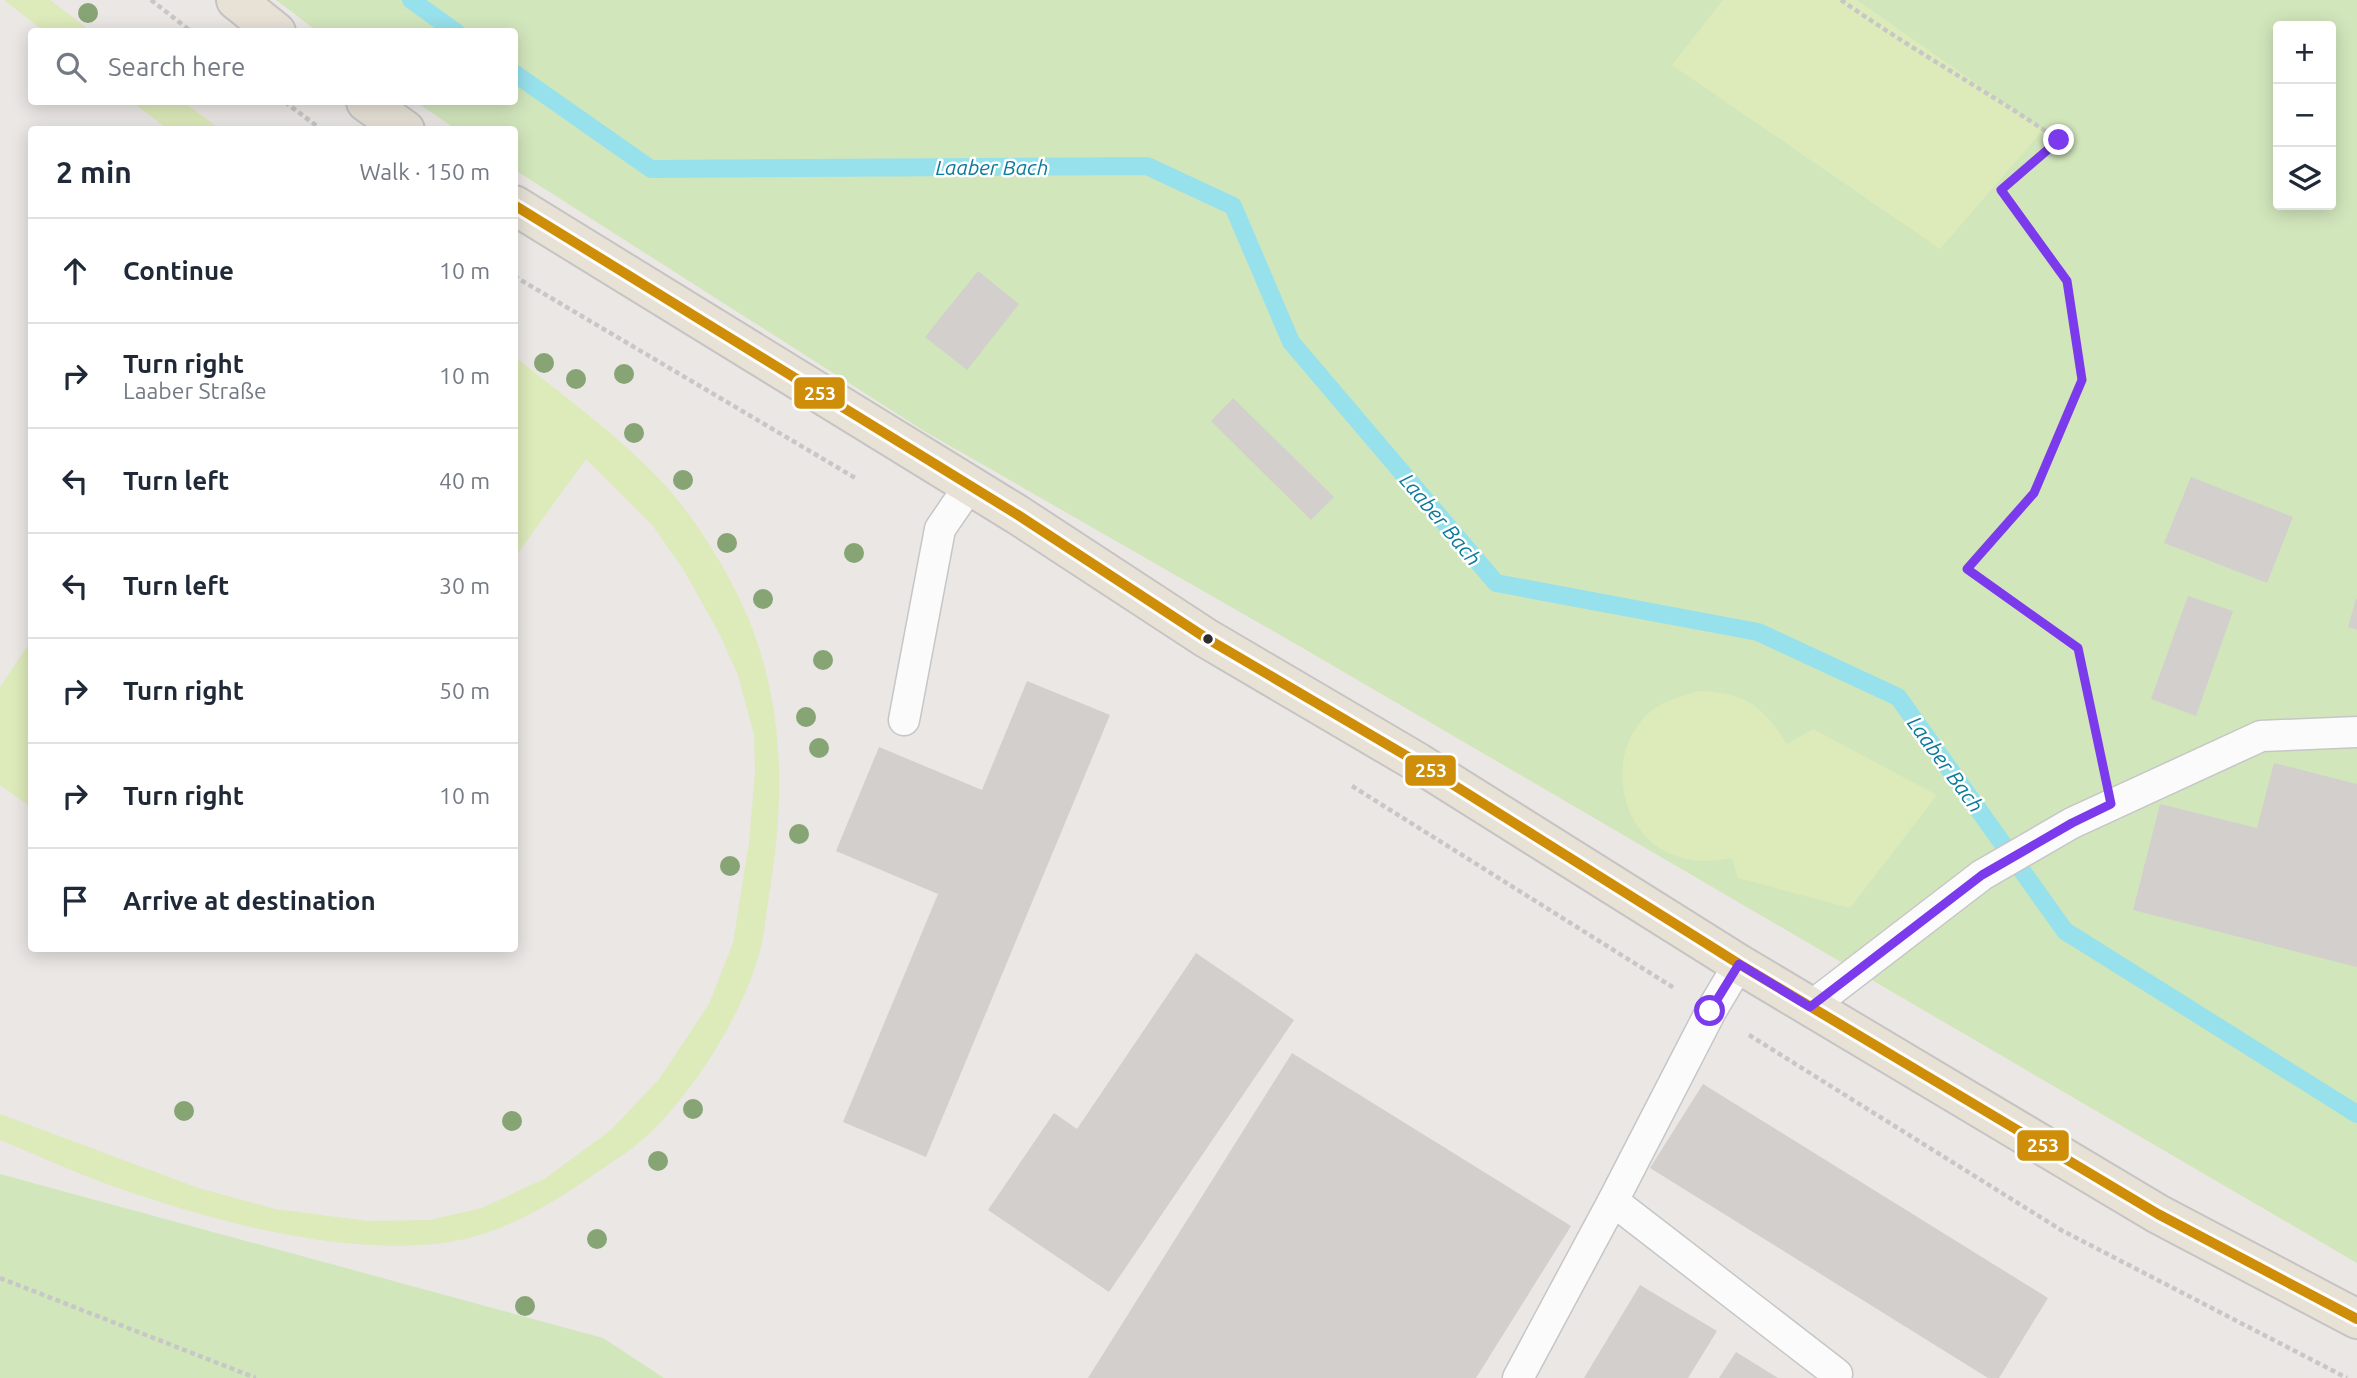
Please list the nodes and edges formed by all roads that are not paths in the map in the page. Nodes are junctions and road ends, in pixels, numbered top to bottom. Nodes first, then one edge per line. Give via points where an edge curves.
1 (236, 0) edge
2 (271, 28) edge
3 (370, 105) edge
4 (399, 126) edge
5 (518, 207) edge
6 (970, 485) junction
7 (904, 720) dead end
8 (2357, 732) edge
9 (1739, 964) junction
10 (1810, 1007) junction
11 (1613, 1201) junction
12 (2357, 1320) edge
13 (1518, 1378) edge
14 (1834, 1378) edge

1 - 2 main road
3 - 4 main road
5 - 6 main road
6 - 7 lane via 940,529
6 - 9 main road via 1206,638 1417,762
8 - 10 lane via 2261,736 2072,823 1982,875
9 - 10 main road
9 - 11 lane via 1710,1011
10 - 12 main road via 2158,1214
11 - 13 lane
11 - 14 lane via 1837,1374

